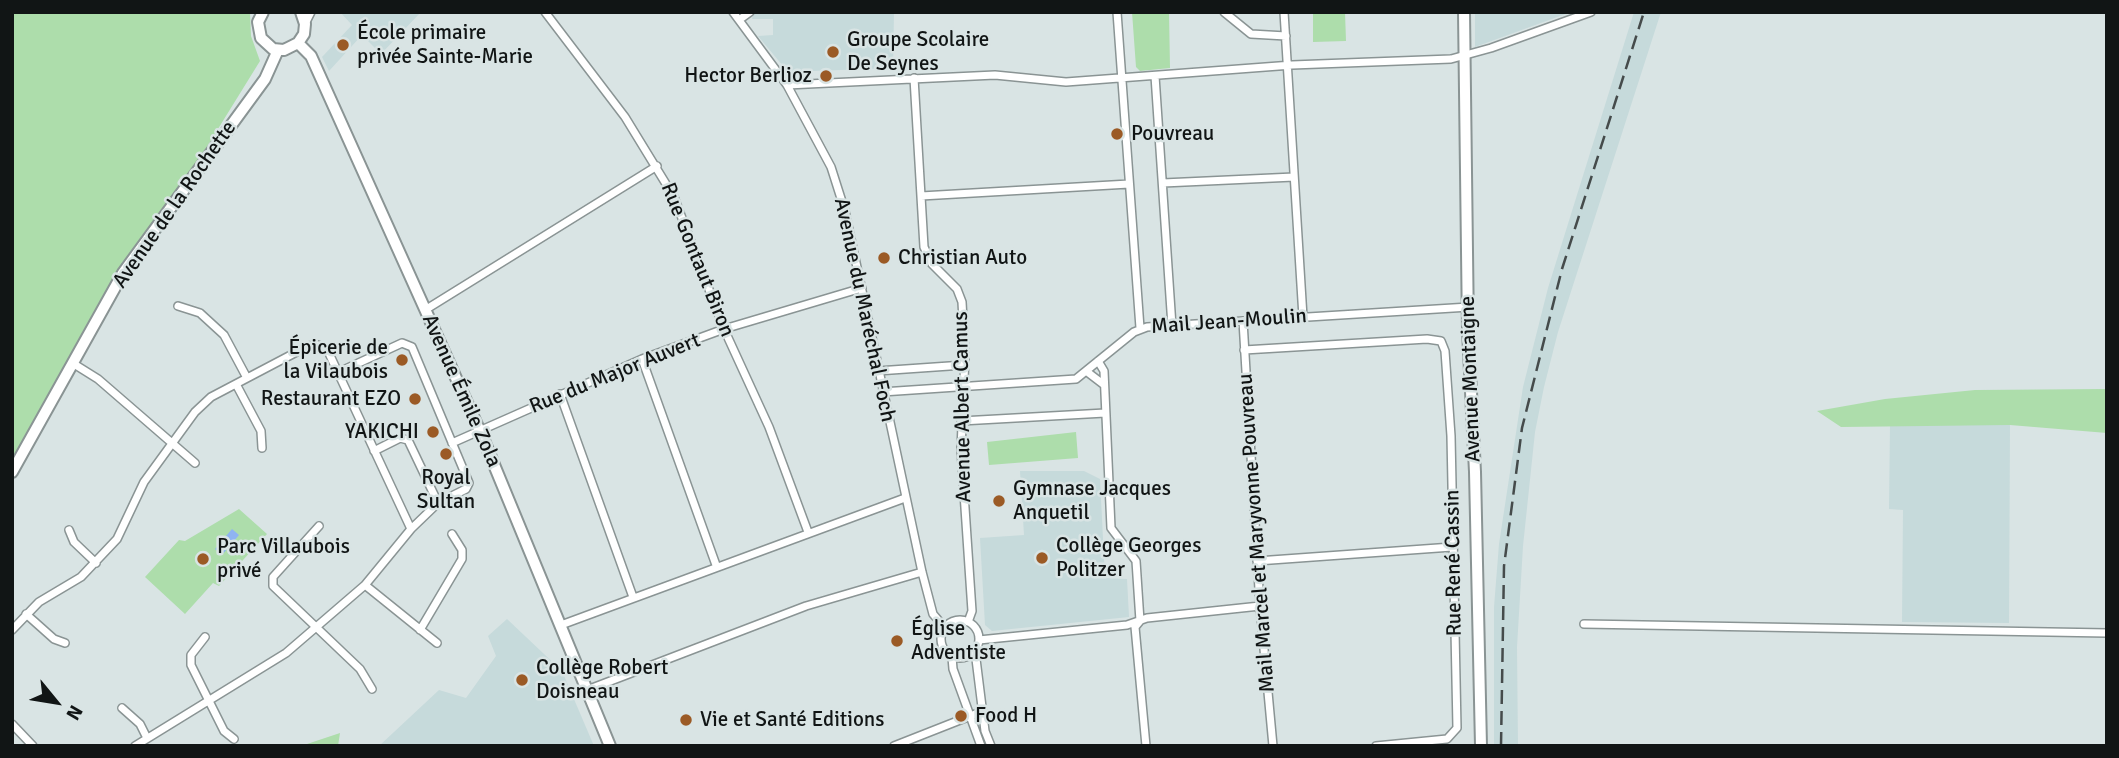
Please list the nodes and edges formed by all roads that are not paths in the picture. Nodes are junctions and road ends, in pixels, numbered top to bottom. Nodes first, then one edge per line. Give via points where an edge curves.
1 (262, 12) edge
2 (301, 12) edge
3 (311, 12) edge
4 (545, 12) edge
5 (733, 12) edge
6 (750, 12) edge
7 (1117, 12) edge
8 (1224, 12) edge
9 (1284, 12) edge
10 (1464, 12) edge
11 (1591, 12) edge
12 (739, 20) junction
13 (305, 24) junction
14 (1286, 36) junction
15 (298, 43) junction
16 (278, 50) junction
17 (1464, 55) junction
18 (1287, 67) junction
19 (1155, 76) junction
20 (914, 78) junction
21 (1122, 79) junction
22 (787, 85) junction
23 (657, 166) junction
24 (1294, 177) junction
25 (1163, 183) junction
26 (1129, 184) junction
27 (921, 195) junction
28 (862, 288) junction
29 (178, 306) dead end
30 (1469, 307) junction
31 (425, 310) junction
32 (1303, 317) junction
33 (1243, 321) junction
34 (1172, 326) junction
35 (1140, 328) junction
36 (724, 329) junction
37 (1441, 341) joint
38 (1244, 350) junction
39 (642, 359) junction
40 (1098, 361) junction
41 (74, 364) junction
42 (964, 365) junction
43 (877, 371) junction
44 (1086, 371) junction
45 (339, 372) junction
46 (247, 378) junction
47 (236, 384) junction
48 (1103, 384) junction
49 (964, 386) junction
50 (882, 392) junction
51 (560, 394) junction
52 (1105, 413) junction
53 (961, 421) junction
54 (479, 431) junction
55 (452, 443) junction
56 (172, 444) junction
57 (262, 448) dead end
58 (374, 451) junction
59 (195, 463) dead end
60 (12, 472) edge
61 (905, 498) junction
62 (438, 503) junction
63 (319, 526) dead end
64 (411, 528) junction
65 (69, 530) dead end
66 (808, 532) junction
67 (452, 534) dead end
68 (1452, 547) junction
69 (1257, 561) junction
70 (96, 563) junction
71 (716, 565) junction
72 (922, 572) junction
73 (365, 585) junction
74 (633, 597) junction
75 (1260, 606) junction
76 (26, 614) junction
77 (1140, 621) junction
78 (968, 622) junction
79 (1584, 624) dead end
80 (561, 625) junction
81 (316, 628) junction
82 (944, 628) junction
83 (12, 630) edge
84 (420, 630) junction
85 (2107, 633) edge
86 (205, 638) dead end
87 (979, 640) junction
88 (65, 643) dead end
89 (437, 643) dead end
90 (975, 651) junction
91 (952, 657) junction
92 (372, 689) dead end
93 (587, 690) junction
94 (207, 699) junction
95 (122, 708) dead end
96 (983, 711) junction
97 (972, 720) junction
98 (12, 724) edge
99 (147, 738) junction
100 (234, 739) dead end
101 (33, 746) edge
102 (135, 746) edge
103 (610, 746) edge
104 (894, 746) edge
105 (982, 746) edge
106 (990, 746) edge
107 (1146, 746) edge
108 (1273, 746) edge
109 (1376, 746) edge
110 (1482, 746) edge

1 - 16 main road via 258,22 261,38
2 - 13 main road
3 - 13 street
4 - 23 street, Rue Gontaut Biron
5 - 12 street, Avenue du Maréchal Foch
6 - 12 street
7 - 21 street
8 - 14 street via 1251,34
9 - 14 street
10 - 17 main road, Avenue Montaigne
11 - 17 street
12 - 22 street, Avenue du Maréchal Foch
13 - 15 main road
14 - 18 street
15 - 16 main road
15 - 31 main road, Avenue Émile Zola via 311,56
16 - 41 main road, Avenue de la Rochette via 265,79 123,273
17 - 18 street
17 - 30 main road, Avenue Montaigne
18 - 19 street
18 - 24 street
19 - 21 street
19 - 25 street
20 - 21 street
20 - 22 street
20 - 27 street, Avenue Albert Camus
21 - 26 street
22 - 28 street, Avenue du Maréchal Foch via 831,167
23 - 31 street
23 - 36 street, Rue Gontaut Biron via 687,229
24 - 25 street
24 - 32 street
25 - 34 street
26 - 27 street
26 - 35 street
27 - 42 street, Avenue Albert Camus via 928,258 960,294
28 - 36 street, Rue du Major Auvert
28 - 43 street, Avenue du Maréchal Foch
29 - 46 street via 200,313 224,335
30 - 32 street, Mail Jean-Moulin
30 - 110 main road, Avenue Montaigne
31 - 54 main road, Avenue Émile Zola
32 - 33 street, Mail Jean-Moulin
33 - 34 street, Mail Jean-Moulin
33 - 38 street, Mail Marcel et Maryvonne Pouvreau
34 - 35 street, Mail Jean-Moulin
35 - 40 street, Mail Jean-Moulin
36 - 39 street, Rue du Major Auvert
36 - 66 street, Rue Gontaut Biron via 769,427
37 - 38 street, Mail Jean-Moulin
37 - 68 street, Rue René Cassin via 1451,436
38 - 69 street, Mail Marcel et Maryvonne Pouvreau
39 - 51 street, Rue du Major Auvert
39 - 71 street
40 - 44 street, Mail Jean-Moulin
40 - 48 street via 1104,371
41 - 56 street
41 - 60 main road, Avenue de la Rochette
42 - 43 street
42 - 49 street, Avenue Albert Camus
43 - 50 street, Avenue du Maréchal Foch
44 - 48 street
44 - 49 street, Mail Jean-Moulin via 1076,379
45 - 46 street via 327,349 313,344
45 - 55 street via 401,343 412,348
45 - 58 street
46 - 47 street
47 - 56 street via 211,397
47 - 57 street via 261,431
48 - 52 street
49 - 50 street, Mail Jean-Moulin
49 - 53 street, Avenue Albert Camus
50 - 61 street, Avenue du Maréchal Foch
51 - 54 street, Rue du Major Auvert
51 - 74 street
52 - 53 street
52 - 77 street via 1111,528 1136,561
53 - 78 street, Avenue Albert Camus via 972,611
54 - 55 street, Rue du Major Auvert
54 - 80 main road, Avenue Émile Zola
55 - 62 street via 469,483
56 - 59 street
56 - 70 street via 144,482 117,539
58 - 62 street via 400,438 408,440
58 - 64 street
61 - 66 street
61 - 72 street, Avenue du Maréchal Foch
62 - 64 street
63 - 81 street via 272,582
64 - 73 street
65 - 70 street via 74,542
66 - 71 street
67 - 84 street via 462,559
68 - 69 street
68 - 109 street, Rue René Cassin via 1457,729 1447,739
69 - 75 street, Mail Marcel et Maryvonne Pouvreau
70 - 76 street
71 - 74 street
72 - 82 street, Avenue du Maréchal Foch via 933,614
72 - 93 street via 806,606
73 - 81 street
73 - 84 street
74 - 80 street
75 - 77 street
75 - 108 street, Mail Marcel et Maryvonne Pouvreau
76 - 83 street
76 - 88 street
77 - 87 street
77 - 107 street via 1135,627
78 - 82 street via 953,621
78 - 87 street
79 - 85 street
80 - 93 main road, Avenue Émile Zola
81 - 92 street via 360,669
81 - 94 street via 286,653
82 - 91 street via 941,644
84 - 89 street
86 - 94 street via 190,659
87 - 90 street
90 - 91 street via 965,658
90 - 96 street
91 - 97 street
93 - 103 main road, Avenue Émile Zola
94 - 99 street
94 - 100 street via 224,731
95 - 99 street via 140,724
96 - 97 street
96 - 106 street
97 - 104 street
97 - 105 street
98 - 101 street
99 - 102 street

